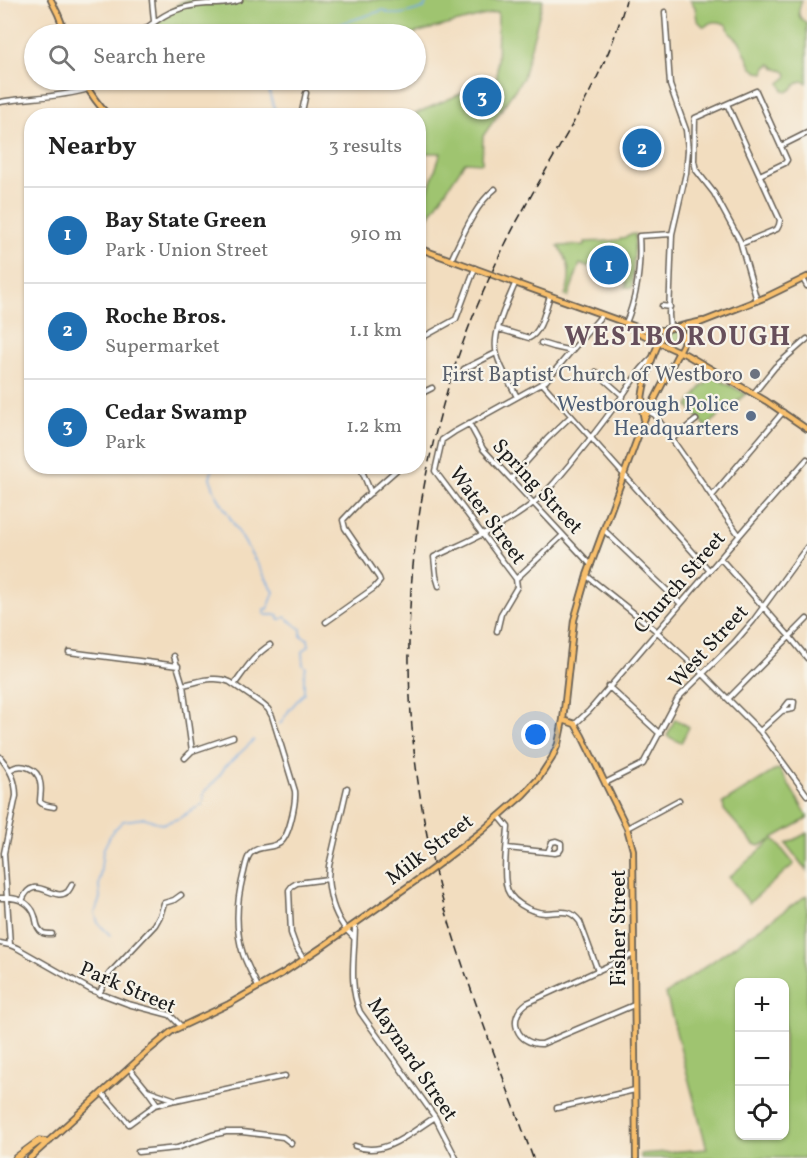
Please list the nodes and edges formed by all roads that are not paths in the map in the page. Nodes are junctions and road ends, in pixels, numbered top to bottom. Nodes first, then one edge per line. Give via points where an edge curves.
1 (51, 0) edge
2 (152, 0) edge
3 (240, 0) edge
4 (665, 12) dead end
5 (154, 21) junction
6 (62, 24) edge
7 (151, 24) edge
8 (84, 90) edge
9 (89, 90) edge
10 (306, 93) dead end
11 (0, 102) edge
12 (727, 104) junction
13 (102, 108) edge
14 (303, 108) edge
15 (807, 133) edge
16 (782, 146) junction
17 (760, 175) junction
18 (495, 189) dead end
19 (672, 234) junction
20 (741, 244) junction
21 (426, 251) edge
22 (451, 260) junction
23 (475, 268) junction
24 (805, 278) edge
25 (515, 284) junction
26 (807, 286) edge
27 (550, 296) junction
28 (757, 301) junction
29 (662, 306) dead end
30 (670, 307) junction
31 (603, 315) junction
32 (702, 321) junction
33 (628, 325) junction
34 (671, 328) junction
35 (499, 329) junction
36 (663, 335) junction
37 (426, 336) edge
38 (649, 337) junction
39 (807, 339) edge
40 (684, 341) junction
41 (660, 342) junction
42 (542, 343) dead end
43 (668, 346) junction
44 (572, 351) junction
45 (655, 351) junction
46 (681, 352) junction
47 (496, 353) junction
48 (652, 358) junction
49 (464, 369) dead end
50 (596, 372) dead end
51 (542, 383) junction
52 (432, 388) dead end
53 (426, 391) edge
54 (754, 393) junction
55 (622, 396) junction
56 (518, 398) junction
57 (642, 408) junction
58 (649, 411) junction
59 (783, 412) junction
60 (571, 416) junction
61 (644, 420) junction
62 (696, 420) dead end
63 (469, 423) junction
64 (807, 429) edge
65 (590, 438) junction
66 (672, 439) junction
67 (807, 459) edge
68 (363, 474) edge
69 (392, 474) edge
70 (624, 476) junction
71 (511, 479) junction
72 (371, 493) junction
73 (712, 496) junction
74 (534, 504) junction
75 (604, 530) junction
76 (483, 534) junction
77 (563, 536) junction
78 (739, 536) junction
79 (807, 547) edge
80 (720, 558) junction
81 (591, 565) junction
82 (709, 570) junction
83 (587, 576) junction
84 (516, 579) junction
85 (439, 586) dead end
86 (680, 603) junction
87 (764, 608) junction
88 (807, 619) edge
89 (326, 622) dead end
90 (497, 631) dead end
91 (656, 631) junction
92 (790, 637) junction
93 (270, 645) dead end
94 (69, 651) dead end
95 (174, 656) dead end
96 (807, 658) edge
97 (178, 666) junction
98 (703, 674) junction
99 (183, 685) junction
100 (234, 685) junction
101 (608, 686) junction
102 (728, 699) junction
103 (782, 711) dead end
104 (563, 720) junction
105 (574, 724) junction
106 (760, 730) junction
107 (660, 734) junction
108 (233, 737) dead end
109 (192, 751) junction
110 (0, 757) edge
111 (184, 758) dead end
112 (10, 770) junction
113 (605, 783) junction
114 (347, 788) dead end
115 (806, 795) edge
116 (679, 800) dead end
117 (54, 807) dead end
118 (500, 816) junction
119 (627, 828) junction
120 (507, 848) junction
121 (548, 852) dead end
122 (328, 879) junction
123 (72, 884) dead end
124 (181, 896) dead end
125 (7, 897) junction
126 (0, 898) edge
127 (22, 901) junction
128 (355, 924) junction
129 (346, 930) junction
130 (52, 934) dead end
131 (354, 939) junction
132 (0, 943) edge
133 (10, 945) junction
134 (634, 953) junction
135 (304, 960) junction
136 (598, 971) junction
137 (258, 987) junction
138 (99, 994) junction
139 (634, 1005) junction
140 (181, 1026) junction
141 (129, 1068) junction
142 (285, 1076) dead end
143 (147, 1090) junction
144 (635, 1090) junction
145 (102, 1093) junction
146 (176, 1100) junction
147 (157, 1104) junction
148 (557, 1108) dead end
149 (435, 1117) junction
150 (48, 1142) junction
151 (291, 1143) dead end
152 (355, 1146) dead end
153 (138, 1152) dead end
154 (16, 1158) edge
155 (30, 1158) edge
156 (456, 1158) edge
157 (636, 1158) edge

1 - 6 main road
2 - 5 street
3 - 5 street via 182,8
4 - 19 street via 670,85 686,130 688,150
5 - 7 street
8 - 11 street
9 - 13 main road
10 - 14 street
12 - 16 street via 756,91
12 - 17 street
12 - 20 street via 695,118 694,161
15 - 16 street
16 - 17 street via 787,161
17 - 20 street via 780,224 775,230
18 - 22 street via 474,216
19 - 30 street
19 - 33 street via 639,236 637,282
20 - 28 street
21 - 22 main road
22 - 23 main road
23 - 25 main road
23 - 37 street via 456,319
24 - 26 street
24 - 28 main road
25 - 27 main road
25 - 35 street
27 - 31 main road
27 - 35 street via 533,337
28 - 32 main road
29 - 30 street
30 - 34 street
31 - 33 main road
31 - 44 street
32 - 34 main road
32 - 40 main road
33 - 34 main road via 655,331
33 - 38 main road
34 - 36 main road
34 - 40 main road via 681,330
35 - 47 street
36 - 41 main road, Milk Street
36 - 43 main road
38 - 41 main road
38 - 45 main road
39 - 54 street via 775,367
40 - 43 main road via 676,347
40 - 46 main road, Milk Street
41 - 43 main road
41 - 45 main road, Milk Street
42 - 44 street
43 - 46 main road
44 - 51 street
45 - 48 main road, Milk Street
46 - 54 main road
46 - 58 main road, Milk Street
47 - 49 street
47 - 56 street
48 - 55 street
48 - 57 main road, Milk Street
50 - 55 street
51 - 56 street
51 - 60 street
52 - 53 street
54 - 59 main road
55 - 65 street
56 - 63 street
57 - 58 street
57 - 61 main road, Milk Street
58 - 61 main road, Milk Street
58 - 66 street
59 - 64 main road
59 - 73 street
60 - 65 street
60 - 71 street
61 - 70 main road, Milk Street
62 - 66 street
63 - 71 street, Spring Street via 483,449
63 - 76 street, Water Street via 442,440 435,471
65 - 70 street
65 - 74 street
66 - 73 street
67 - 78 street, Church Street
68 - 72 street
69 - 72 street
70 - 75 main road, Milk Street
70 - 82 street
71 - 74 street, Spring Street
72 - 89 street via 343,522 380,580
73 - 78 street
74 - 76 street
74 - 77 street, Spring Street
75 - 81 main road, Milk Street
75 - 86 street
76 - 84 street, Water Street
76 - 85 street via 434,557
77 - 81 street, Spring Street
77 - 84 street
78 - 80 street, Church Street
79 - 87 street, West Street
80 - 82 street, Church Street
80 - 87 street
81 - 83 main road, Milk Street
82 - 86 street, Church Street
83 - 91 street
83 - 104 main road, Milk Street via 573,628
84 - 90 street via 517,587 501,614
86 - 91 street, Church Street
87 - 92 street
87 - 98 street, West Street
88 - 92 street
91 - 98 street
91 - 101 street, Church Street
92 - 96 street
92 - 102 street
93 - 100 street via 253,659
94 - 97 street
95 - 97 street
97 - 99 street
98 - 102 street
98 - 107 street, West Street via 678,698
99 - 100 street via 222,679
99 - 109 street
100 - 137 street via 272,716 296,798 285,837 279,844 251,853 239,891 241,946
101 - 105 street, Church Street
101 - 107 street
102 - 106 street
103 - 106 street
104 - 105 main road
104 - 118 main road, Milk Street via 555,751 544,772
105 - 113 main road, Fisher Street
106 - 115 street
107 - 113 street, West Street via 641,766
108 - 109 street
109 - 111 street
110 - 112 street
112 - 117 street via 24,766 36,773 40,802
112 - 125 street via 16,796 4,854
113 - 119 main road, Fisher Street
114 - 122 street
116 - 119 street
118 - 120 street via 508,827
118 - 128 main road, Milk Street, bridge
119 - 134 main road, Fisher Street via 634,858
120 - 121 street
120 - 136 street via 505,882 510,896 537,911 568,912 575,916
122 - 129 street via 331,902
122 - 135 street via 297,884 289,890 291,933
123 - 127 street via 61,894 34,888
124 - 138 street via 164,903 155,925 110,974
125 - 126 street
125 - 127 street
125 - 133 street
127 - 130 street via 33,910 39,929
128 - 129 main road, Milk Street
128 - 131 street, Maynard Street
129 - 131 street
129 - 135 main road, Milk Street
131 - 149 street, Maynard Street via 352,982 360,1012
132 - 133 street, Park Street
133 - 138 street, Park Street
134 - 136 street
134 - 139 main road, Fisher Street
135 - 137 main road, Milk Street
136 - 139 street via 523,1006 516,1020 520,1035 531,1043 544,1043
137 - 140 main road, Milk Street
138 - 140 street, Park Street via 170,1015
139 - 144 main road, Fisher Street
140 - 141 main road, Milk Street
141 - 143 street
141 - 145 main road, Milk Street
142 - 146 street
143 - 146 street
143 - 147 street
144 - 148 street
144 - 157 main road, Fisher Street
145 - 147 street via 129,1124
145 - 150 main road, Milk Street
146 - 147 street
149 - 152 street via 384,1148 367,1150
149 - 156 street, Maynard Street
150 - 154 highway via 39,1141
150 - 155 main road, Milk Street
151 - 153 street via 284,1137 226,1132 177,1148

